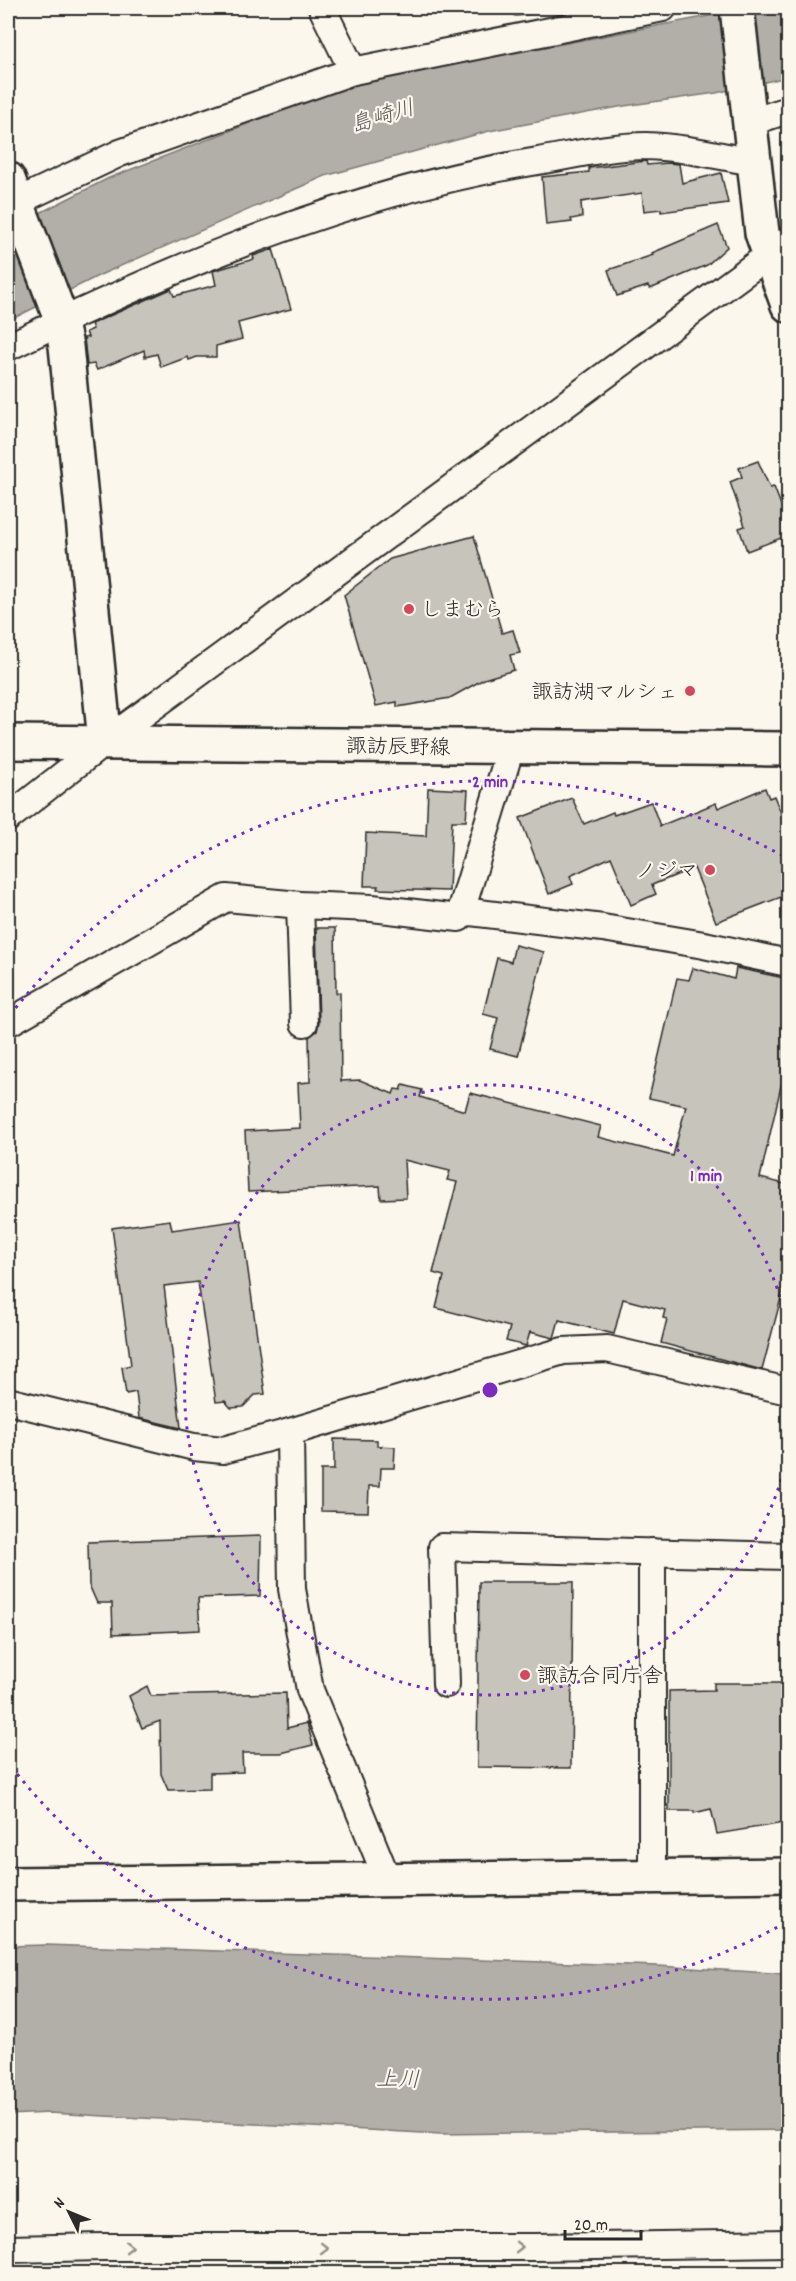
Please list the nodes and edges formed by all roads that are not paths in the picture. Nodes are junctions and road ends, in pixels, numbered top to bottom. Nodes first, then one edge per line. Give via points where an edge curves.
1 (322, 8) edge
2 (663, 8) edge
3 (736, 8) edge
4 (588, 14) edge
5 (353, 71) junction
6 (789, 110) edge
7 (750, 114) junction
8 (754, 162) junction
9 (13, 199) edge
10 (779, 248) edge
11 (789, 305) edge
12 (59, 316) junction
13 (8, 347) edge
14 (8, 742) edge
15 (105, 742) junction
16 (511, 747) junction
17 (789, 749) edge
18 (8, 818) edge
19 (300, 905) junction
20 (462, 910) junction
21 (789, 963) edge
22 (8, 1023) edge
23 (304, 1023) dead end
24 (789, 1391) edge
25 (8, 1401) edge
26 (290, 1432) junction
27 (652, 1552) junction
28 (789, 1556) edge
29 (446, 1684) dead end
30 (789, 1875) edge
31 (652, 1877) junction
32 (388, 1881) junction
33 (8, 1884) edge
34 (789, 2243) edge
35 (8, 2249) edge

1 - 5 street
2 - 4 street
3 - 7 street
4 - 5 street
5 - 9 street via 120,153
6 - 7 street
7 - 8 street
8 - 10 street via 762,233
8 - 12 street via 644,146 493,169 398,192 298,223
9 - 12 street
10 - 11 street
10 - 15 street
12 - 13 street
12 - 15 street via 66,346
14 - 15 street, 諏訪辰野線
15 - 16 street, 諏訪辰野線
15 - 18 street
16 - 17 street, 諏訪辰野線
16 - 20 street
19 - 20 street via 459,918
19 - 22 street via 226,898
19 - 23 street
20 - 21 street via 603,928
24 - 26 street via 607,1349 563,1351
25 - 26 street via 194,1447 224,1450
26 - 32 street via 292,1589 310,1690
27 - 28 street
27 - 29 street via 442,1547
27 - 31 street
30 - 31 street
31 - 32 street
32 - 33 street
35 -> 34 street

